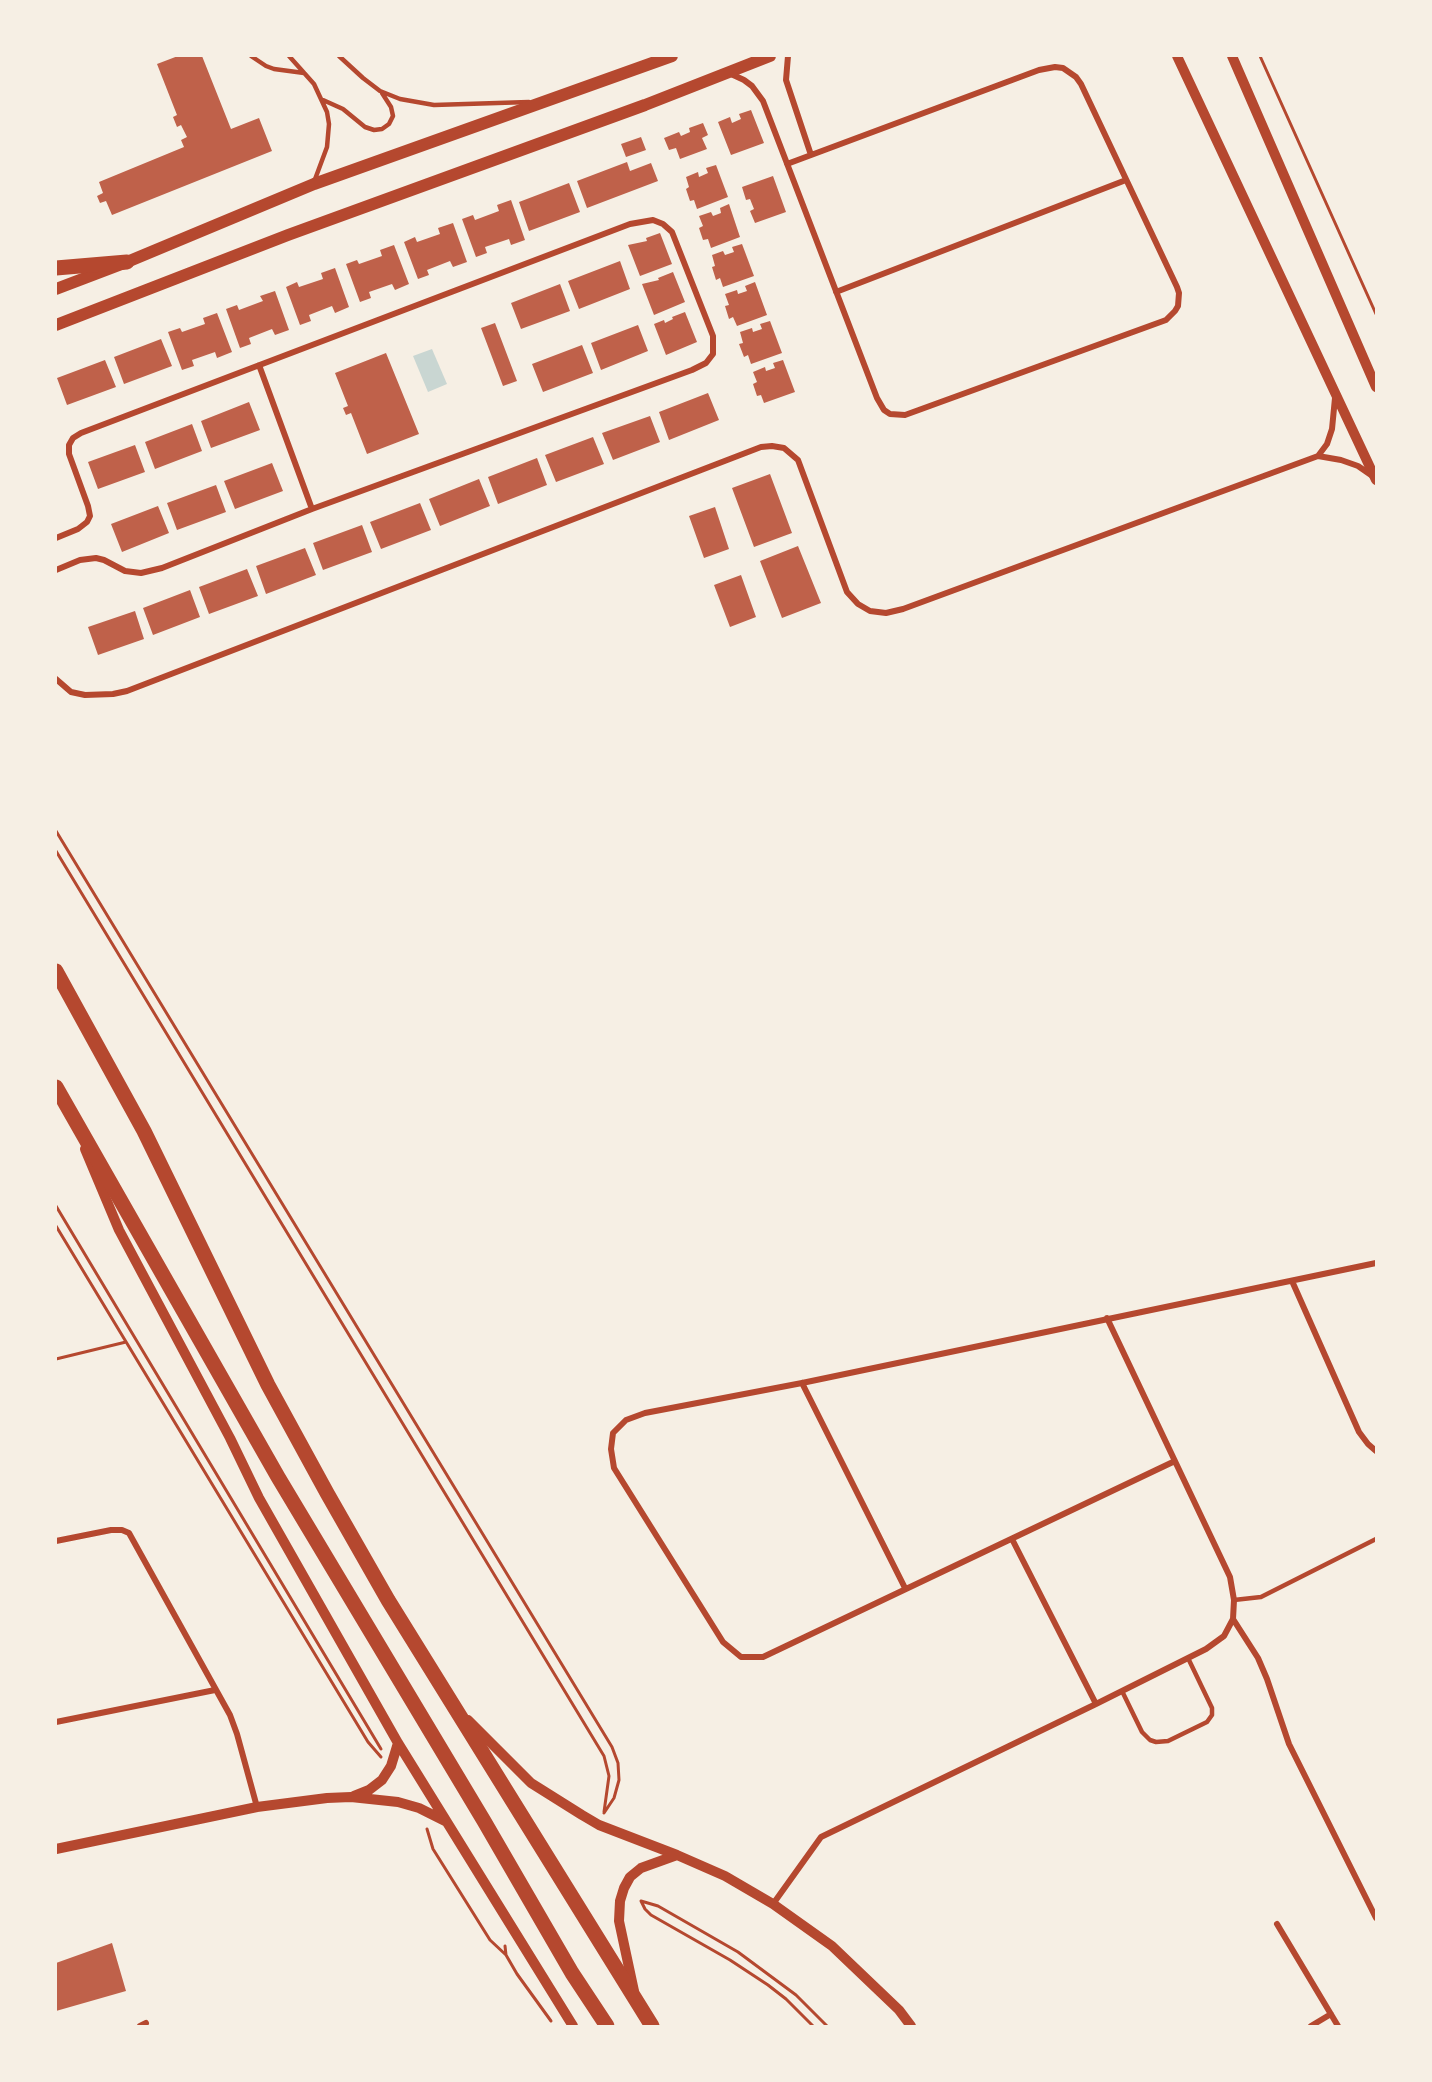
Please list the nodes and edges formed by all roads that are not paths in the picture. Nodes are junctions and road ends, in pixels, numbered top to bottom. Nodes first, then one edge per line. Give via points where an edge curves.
1 (251, 56) edge
2 (289, 56) edge
3 (339, 56) edge
4 (672, 56) edge
5 (770, 56) edge
6 (789, 56) edge
7 (1178, 56) edge
8 (1232, 56) edge
9 (304, 73) junction
10 (726, 73) junction
11 (380, 91) junction
12 (323, 100) junction
13 (538, 102) junction
14 (811, 154) junction
15 (787, 164) junction
16 (1126, 180) junction
17 (314, 184) junction
18 (127, 262) junction
19 (56, 268) edge
20 (56, 289) edge
21 (836, 292) junction
22 (56, 325) edge
23 (259, 365) junction
24 (1377, 387) edge
25 (1336, 390) junction
26 (1317, 456) junction
27 (1376, 480) edge
28 (312, 509) junction
29 (56, 538) edge
30 (56, 570) edge
31 (56, 679) edge
32 (56, 970) edge
33 (56, 1087) edge
34 (75, 1118) junction
35 (1377, 1263) edge
36 (1292, 1281) junction
37 (1107, 1318) junction
38 (802, 1383) junction
39 (1377, 1451) edge
40 (1175, 1461) junction
41 (1012, 1539) junction
42 (1377, 1539) edge
43 (56, 1541) edge
44 (905, 1588) junction
45 (1234, 1600) junction
46 (1233, 1619) junction
47 (1188, 1658) junction
48 (215, 1690) junction
49 (1122, 1691) junction
50 (1096, 1704) junction
51 (454, 1706) junction
52 (56, 1722) edge
53 (398, 1743) junction
54 (351, 1797) junction
55 (257, 1807) junction
56 (446, 1821) junction
57 (56, 1849) edge
58 (677, 1855) junction
59 (773, 1904) junction
60 (1377, 1918) edge
61 (1277, 1924) dead end
62 (639, 2008) junction
63 (1331, 2014) junction
64 (573, 2026) edge
65 (608, 2026) edge
66 (652, 2026) edge
67 (911, 2026) edge
68 (1311, 2026) edge
69 (1338, 2026) edge

1 - 9 lane via 274,69
2 - 9 lane
3 - 11 lane
4 - 13 main road
5 - 10 main road
6 - 14 street via 786,80
7 - 25 street
8 - 24 street
9 - 12 lane
10 - 15 street via 744,80 758,93
10 - 22 main road
11 - 12 lane via 393,116 382,129 365,127 343,109
11 - 13 lane via 434,105
12 - 17 lane via 329,124 327,147
13 - 17 main road
14 - 15 street
14 - 16 street via 1055,66 1070,72 1081,84
15 - 21 street
16 - 21 street
16 - 21 street via 1179,293 1175,311 1166,320 897,416 879,405
17 - 18 main road
18 - 19 main road
18 - 20 main road
23 - 28 street
23 - 28 street via 630,224 653,220 672,232 713,336 713,354 692,370
23 - 29 street via 73,438 69,454 90,516 78,529
25 - 26 street via 1332,429
25 - 27 street
26 - 27 street via 1358,466
26 - 31 street via 886,613 870,611 847,592 798,460 784,448 760,447 127,691 85,695 71,692
28 - 30 street via 152,571 125,572 96,558
32 - 51 main road via 144,1131 297,1439 357,1547
33 - 34 main road
34 - 53 street via 102,1193 133,1257 259,1498
34 - 65 main road via 278,1477 572,1972
35 - 36 street
36 - 37 street
36 - 39 street via 1359,1432
37 - 38 street
37 - 40 street
38 - 44 street
38 - 44 street via 626,1420 613,1433 614,1468 723,1642 741,1657 763,1658
40 - 41 street
40 - 45 street via 1230,1577
41 - 44 street
41 - 50 street
42 - 45 lane via 1261,1597
43 - 48 street via 111,1530 129,1533
45 - 46 street
46 - 47 street via 1224,1636
46 - 60 street via 1258,1658 1289,1744
47 - 49 street
47 - 49 lane via 1212,1708 1207,1722 1168,1741 1150,1740
48 - 52 street
48 - 55 street via 237,1734
49 - 50 street
50 - 59 street via 821,1837
51 - 58 street via 531,1783 599,1825
51 - 62 main road
53 - 54 street via 392,1766 382,1780
53 - 56 street
54 - 55 street
54 - 56 street via 398,1802
55 - 57 street
56 - 64 street
58 - 59 street via 725,1876
58 - 62 street via 641,1868 630,1877 620,1901 624,1950
59 - 67 street via 832,1946
61 - 63 street
62 - 66 main road
63 - 68 street
63 - 69 street

